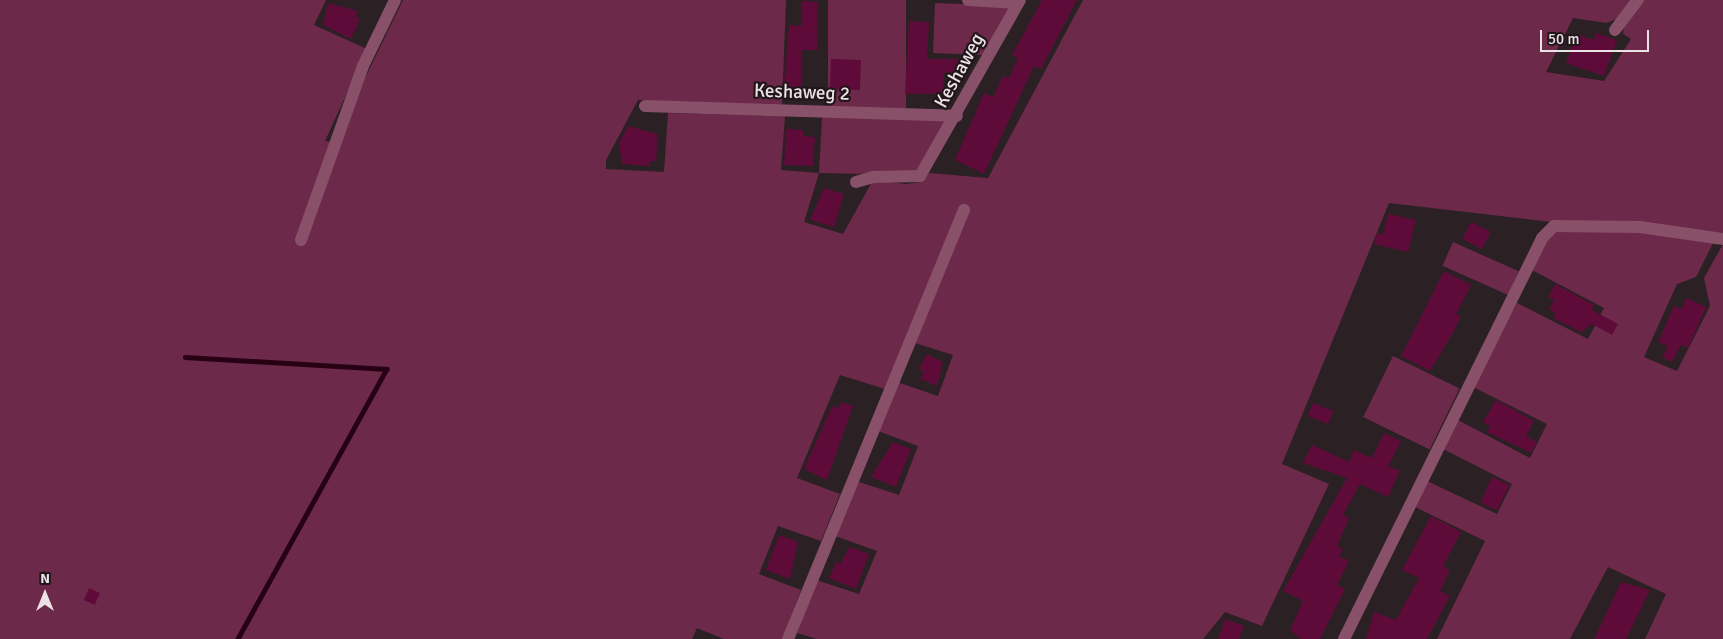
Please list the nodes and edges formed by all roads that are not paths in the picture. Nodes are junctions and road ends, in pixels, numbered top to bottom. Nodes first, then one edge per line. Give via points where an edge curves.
1 (395, 0) edge
2 (968, 0) edge
3 (1638, 0) edge
4 (1019, 2) edge
5 (1615, 30) dead end
6 (645, 106) dead end
7 (958, 116) junction
8 (856, 182) dead end
9 (964, 210) dead end
10 (1723, 239) edge
11 (301, 240) dead end
12 (788, 639) edge
13 (1344, 639) edge

1 - 11 street via 363,66
2 - 4 street
3 - 5 street
4 - 7 street, Keshaweg
6 - 7 street, Keshaweg 2
7 - 8 street, Keshaweg via 920,176 908,180 873,177
9 - 12 street
10 - 13 street via 1640,227 1554,226 1542,238

